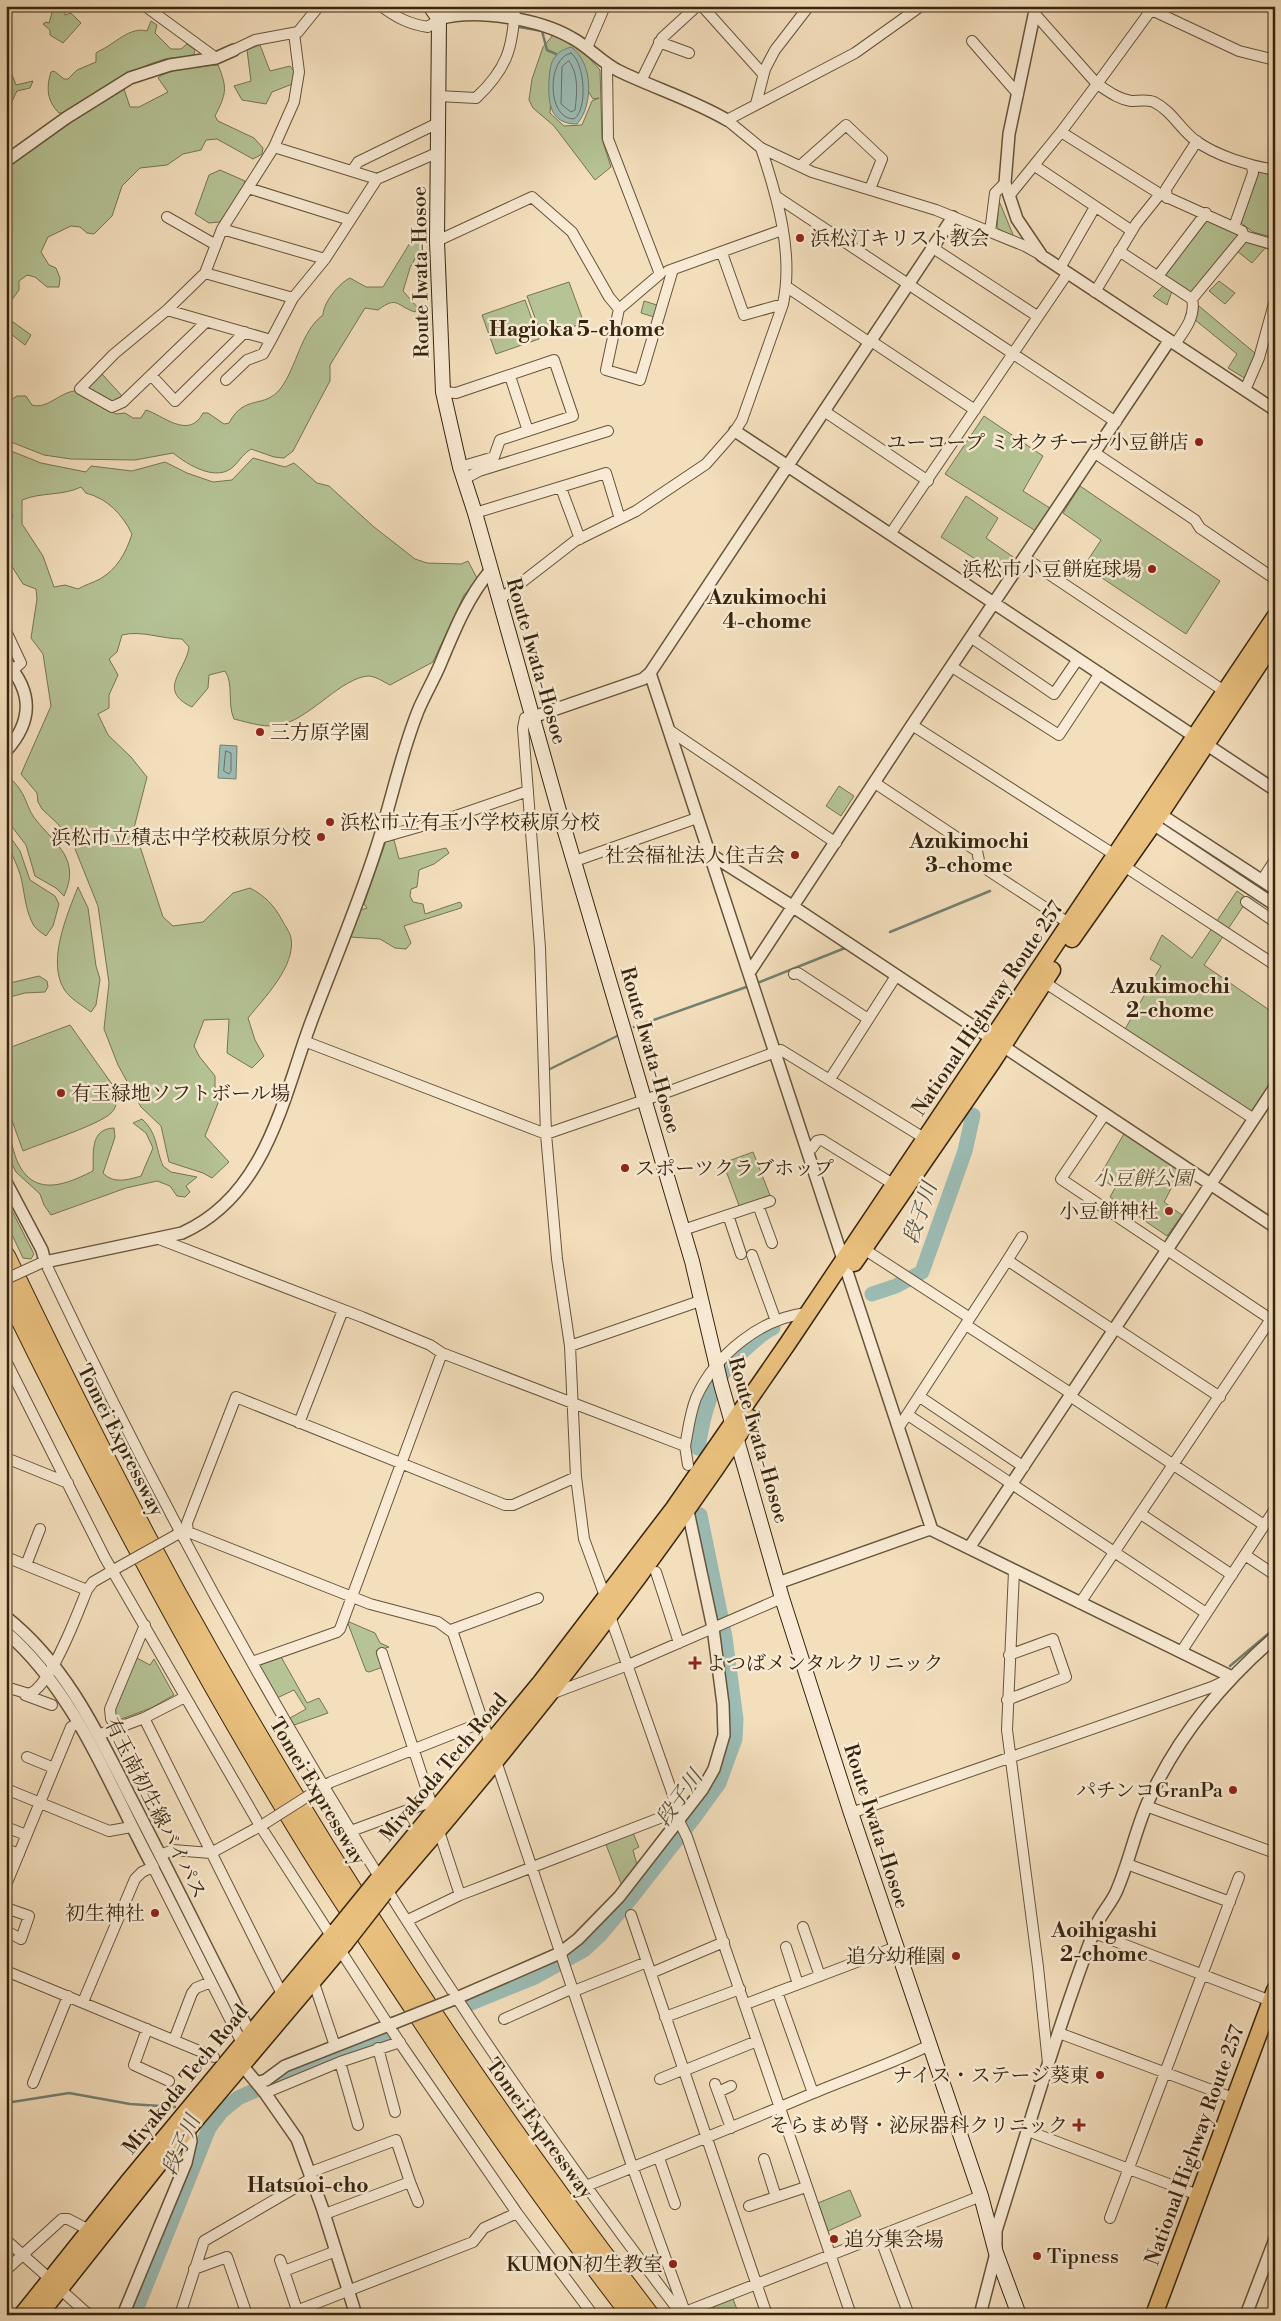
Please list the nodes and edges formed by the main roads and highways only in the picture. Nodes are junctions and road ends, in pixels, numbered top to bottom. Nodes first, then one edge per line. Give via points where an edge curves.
1 (430, 6) edge
2 (440, 11) edge
3 (1275, 618) edge
4 (1275, 640) edge
5 (1200, 740) junction
6 (1120, 860) junction
7 (997, 1043) junction
8 (6, 1256) edge
9 (846, 1265) junction
10 (6, 1291) edge
11 (736, 1430) junction
12 (434, 1814) junction
13 (338, 1940) junction
14 (1273, 1995) edge
15 (55, 2284) junction
16 (22, 2315) edge
17 (39, 2315) edge
18 (631, 2315) edge
19 (650, 2315) edge
20 (1019, 2315) edge
21 (1154, 2315) edge

1 - 2 main road
2 - 11 main road, Route Iwata-Hosoe via 437,241 442,392 490,571 683,1230 721,1384
3 - 5 highway, National Highway Route 257 via 1224,691
4 - 5 highway, National Highway Route 257
5 - 6 highway, National Highway Route 257
6 - 7 highway, National Highway Route 257 via 1044,982
6 - 7 highway, National Highway Route 257 via 1070,924
7 - 9 highway, National Highway Route 257
7 - 9 highway, National Highway Route 257 via 924,1138
8 - 19 highway, Tomei Expressway via 96,1440 178,1595 322,1841 465,2060
9 - 11 highway, National Highway Route 257
9 - 11 highway, National Highway Route 257 via 807,1313
10 - 18 highway, Tomei Expressway via 156,1585 310,1850 454,2069
11 - 12 highway, Miyakoda Tech Road
11 - 12 highway, Miyakoda Tech Road via 688,1511 496,1761
11 - 20 main road, Route Iwata-Hosoe via 782,1598
12 - 13 highway, Miyakoda Tech Road, bridge
13 - 15 highway, Miyakoda Tech Road via 313,1980 189,2130
13 - 15 highway, Miyakoda Tech Road via 282,1994 89,2230
14 - 21 highway, National Highway Route 257
15 - 16 highway, Miyakoda Tech Road
15 - 17 highway, Miyakoda Tech Road

